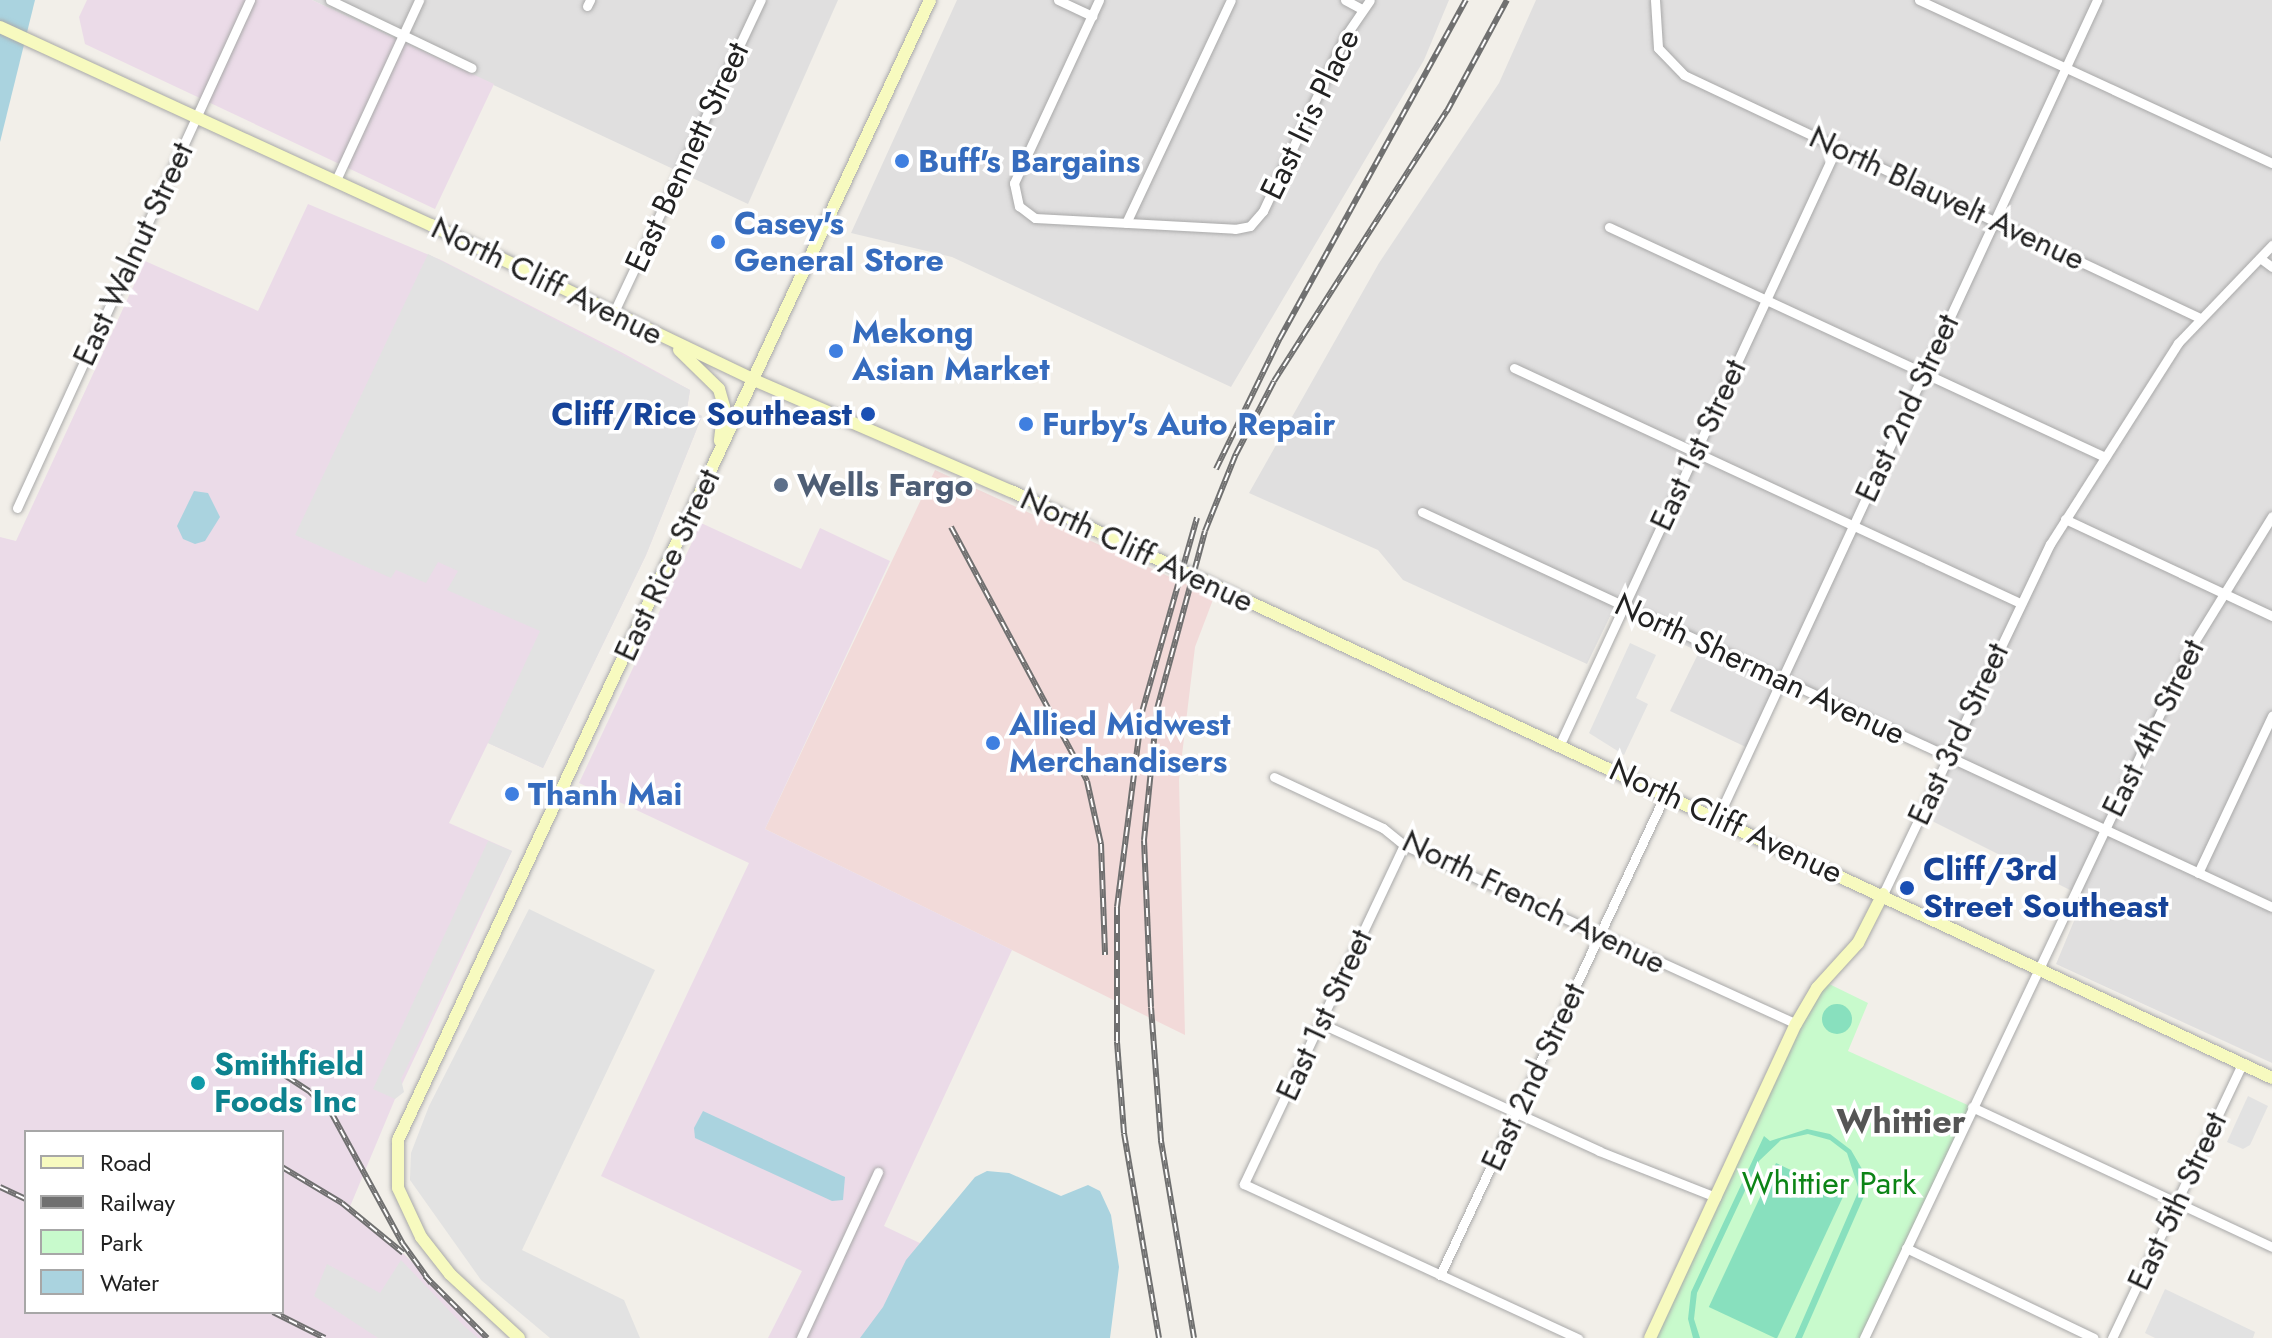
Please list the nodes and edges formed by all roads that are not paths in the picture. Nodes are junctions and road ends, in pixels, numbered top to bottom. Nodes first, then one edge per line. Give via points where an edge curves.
1 (250, 0) edge
2 (330, 0) edge
3 (419, 0) edge
4 (761, 0) edge
5 (930, 0) edge
6 (1058, 0) edge
7 (1099, 0) edge
8 (1231, 0) edge
9 (1345, 0) edge
10 (1370, 0) edge
11 (1655, 0) edge
12 (1919, 0) edge
13 (2097, 0) edge
14 (1362, 9) junction
15 (1092, 16) junction
16 (0, 27) edge
17 (403, 35) junction
18 (2066, 67) junction
19 (472, 68) dead end
20 (196, 117) junction
21 (1837, 147) junction
22 (2272, 163) edge
23 (336, 180) junction
24 (1994, 220) junction
25 (1126, 223) junction
26 (1609, 227) dead end
27 (2272, 245) edge
28 (2260, 258) junction
29 (2272, 267) edge
30 (1765, 300) junction
31 (613, 314) junction
32 (2200, 318) junction
33 (667, 340) junction
34 (1514, 368) dead end
35 (1924, 373) junction
36 (754, 380) junction
37 (1695, 452) junction
38 (2105, 457) junction
39 (714, 464) junction
40 (17, 508) dead end
41 (1422, 512) dead end
42 (2272, 516) edge
43 (2065, 519) junction
44 (1853, 526) junction
45 (2224, 594) junction
46 (2020, 603) junction
47 (1624, 606) junction
48 (2272, 616) edge
49 (1782, 680) junction
50 (2272, 716) edge
51 (1560, 744) junction
52 (1947, 756) junction
53 (1274, 777) dead end
54 (1666, 793) junction
55 (1718, 817) junction
56 (2104, 829) junction
57 (1404, 845) junction
58 (2198, 873) junction
59 (1883, 894) junction
60 (2272, 907) edge
61 (1600, 935) junction
62 (2037, 968) junction
63 (1320, 1023) junction
64 (1796, 1024) junction
65 (2242, 1064) junction
66 (2272, 1078) edge
67 (1972, 1107) junction
68 (1516, 1114) junction
69 (878, 1172) dead end
70 (1716, 1197) junction
71 (2177, 1202) junction
72 (2272, 1247) edge
73 (1906, 1248) junction
74 (1440, 1275) junction
75 (519, 1338) edge
76 (801, 1338) edge
77 (1578, 1338) edge
78 (1650, 1338) edge
79 (1864, 1338) edge
80 (2094, 1338) edge
81 (2112, 1338) edge

1 - 20 street, East Walnut Street
2 - 17 street
3 - 17 street
4 - 31 street, East Bennett Street
5 - 36 main road, East Rice Street
6 - 15 street
7 - 15 street
8 - 25 street
9 - 14 street
10 - 14 street, East Iris Place
11 - 21 street, North Blauvelt Avenue via 1658,48 1693,80
12 - 18 street
13 - 18 street, East 2nd Street
14 - 25 street, East Iris Place via 1263,211 1250,226
15 - 25 street via 1014,183 1019,206 1035,218
16 - 20 main road, North Cliff Avenue
17 - 19 street
17 - 23 street
18 - 22 street
18 - 24 street, East 2nd Street
20 - 23 main road, North Cliff Avenue
20 - 40 street, East Walnut Street
21 - 24 street, North Blauvelt Avenue
21 - 30 street, East 1st Street
23 - 31 main road, North Cliff Avenue
24 - 32 street, North Blauvelt Avenue
24 - 35 street, East 2nd Street
26 - 30 street
27 - 28 street, East 3rd Street
28 - 29 street
28 - 32 street, East 3rd Street
30 - 35 street
30 - 37 street, East 1st Street
31 - 33 main road, North Cliff Avenue
32 - 38 street, East 3rd Street via 2165,361
33 - 36 main road, North Cliff Avenue
33 - 39 main road via 713,380 723,399
34 - 37 street
35 - 38 street
35 - 44 street, East 2nd Street
36 - 39 main road, East Rice Street
36 - 51 main road, North Cliff Avenue via 975,475
37 - 44 street
37 - 47 street, East 1st Street
38 - 43 street, East 3rd Street
39 - 75 main road, East Rice Street via 395,1153 398,1188 416,1229 450,1274
41 - 47 street, North Sherman Avenue
42 - 45 street, East 4th Street
43 - 45 street
43 - 46 street, East 3rd Street
44 - 46 street
44 - 49 street, East 2nd Street
45 - 48 street
45 - 56 street, East 4th Street via 2193,644
46 - 52 street, East 3rd Street
47 - 49 street, North Sherman Avenue
47 - 51 street, East 1st Street
49 - 52 street, North Sherman Avenue
49 - 55 street, East 2nd Street
50 - 58 street
51 - 54 main road, North Cliff Avenue
52 - 56 street, North Sherman Avenue
52 - 59 street, East 3rd Street
53 - 57 street, North French Avenue via 1383,828
54 - 55 main road, North Cliff Avenue
54 - 61 street, East 2nd Street
55 - 59 main road, North Cliff Avenue
56 - 58 street, North Sherman Avenue
56 - 62 street, East 4th Street
57 - 61 street, North French Avenue
57 - 63 street, East 1st Street
58 - 60 street, North Sherman Avenue
59 - 62 main road, North Cliff Avenue
59 - 64 main road, East 3rd Street via 1858,943 1817,988
61 - 64 street, North French Avenue
61 - 68 street, East 2nd Street
62 - 65 main road, North Cliff Avenue
62 - 67 street, East 4th Street
63 - 68 street
63 - 74 street, East 1st Street via 1244,1184
64 - 70 main road, East 3rd Street
65 - 66 main road, North Cliff Avenue
65 - 71 street, East 5th Street
67 - 71 street
67 - 73 street, East 4th Street
68 - 70 street
68 - 74 street, East 2nd Street
69 - 76 street
70 - 78 main road, East 3rd Street
71 - 72 street
71 - 81 street, East 5th Street
73 - 79 street, East 4th Street
73 - 80 street
74 - 77 street

